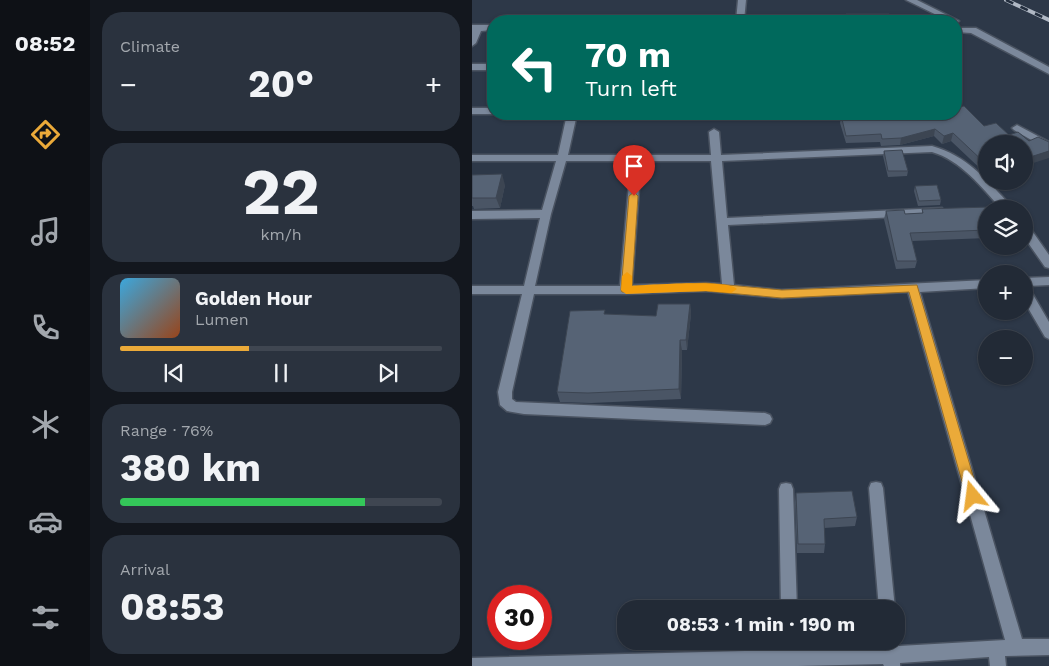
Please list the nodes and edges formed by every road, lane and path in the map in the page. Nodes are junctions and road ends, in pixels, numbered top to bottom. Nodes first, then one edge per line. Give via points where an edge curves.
1 (742, 0) edge
2 (910, 0) edge
3 (741, 15) edge
4 (942, 15) edge
5 (962, 24) edge
6 (475, 28) edge
7 (962, 30) edge
8 (973, 30) junction
9 (472, 43) edge
10 (472, 67) edge
11 (487, 67) edge
12 (1048, 71) edge
13 (472, 111) edge
14 (487, 111) edge
15 (571, 120) edge
16 (1017, 128) dead end
17 (714, 132) dead end
18 (1048, 147) edge
19 (472, 158) edge
20 (636, 158) junction
21 (716, 158) junction
22 (562, 159) junction
23 (998, 200) edge
24 (947, 210) edge
25 (546, 214) junction
26 (472, 215) edge
27 (724, 222) junction
28 (1033, 242) edge
29 (1048, 264) edge
30 (1048, 281) edge
31 (1033, 282) edge
32 (978, 284) edge
33 (913, 288) junction
34 (529, 289) junction
35 (728, 289) junction
36 (472, 290) edge
37 (626, 290) junction
38 (1033, 305) edge
39 (1048, 334) edge
40 (765, 419) dead end
41 (786, 488) dead end
42 (876, 488) dead end
43 (789, 600) edge
44 (886, 600) edge
45 (1048, 647) edge
46 (996, 648) junction
47 (1016, 648) junction
48 (891, 654) edge
49 (790, 655) edge
50 (652, 664) edge
51 (472, 666) edge
52 (998, 666) edge

1 - 3 street
2 - 4 street
5 - 8 street
6 - 9 street
7 - 8 street
8 - 12 street
10 - 11 street
13 - 14 street
15 - 22 street
16 - 18 street
17 - 21 street
19 - 22 street
20 - 21 street
20 - 22 street
20 - 37 street
21 - 23 street via 938,150 974,174
21 - 27 street
22 - 25 street
24 - 27 street
25 - 26 street
25 - 34 street
27 - 35 street
28 - 29 street
30 - 31 street
32 - 33 street
33 - 35 street via 782,294
33 - 47 street
34 - 36 street
34 - 37 street
34 - 40 street via 505,392 505,401 512,407
35 - 37 street
38 - 39 street
41 - 43 street
42 - 44 street
45 - 47 street
46 - 47 street
46 - 48 street
46 - 52 street
48 - 49 street
49 - 50 street
50 - 51 street

